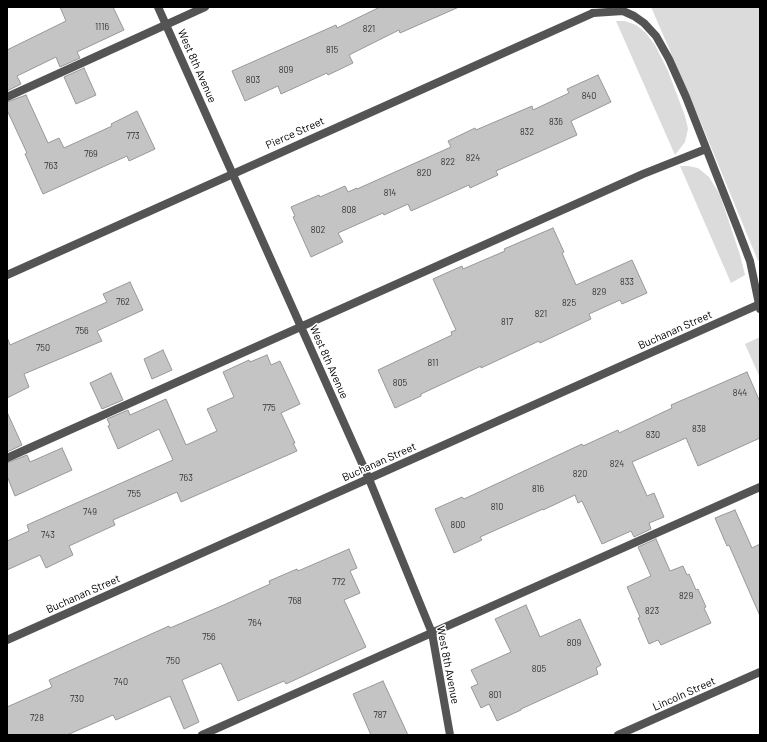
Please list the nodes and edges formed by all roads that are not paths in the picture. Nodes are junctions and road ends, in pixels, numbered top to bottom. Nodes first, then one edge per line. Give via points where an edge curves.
1 (158, 7) edge
2 (205, 7) edge
3 (624, 9) edge
4 (166, 25) junction
5 (7, 97) edge
6 (706, 149) junction
7 (233, 174) junction
8 (7, 275) edge
9 (760, 306) edge
10 (301, 328) junction
11 (7, 458) edge
12 (369, 479) junction
13 (760, 487) edge
14 (432, 633) junction
15 (7, 640) edge
16 (760, 672) edge
17 (202, 735) edge
18 (450, 735) edge
19 (618, 735) edge

1 - 4 street, West 8th Avenue
2 - 4 street
3 - 6 street via 644,23 656,36 686,97
3 - 7 street, Pierce Street via 593,13
4 - 5 street
4 - 7 street, West 8th Avenue
6 - 9 street via 750,261
6 - 10 street via 643,174
7 - 8 street, Pierce Street
7 - 10 street, West 8th Avenue
9 - 12 street, Buchanan Street
10 - 11 street
10 - 12 street, West 8th Avenue
12 - 14 street, West 8th Avenue
12 - 15 street, Buchanan Street
13 - 14 street
14 - 17 street
14 - 18 street, West 8th Avenue
16 - 19 street, Lincoln Street

